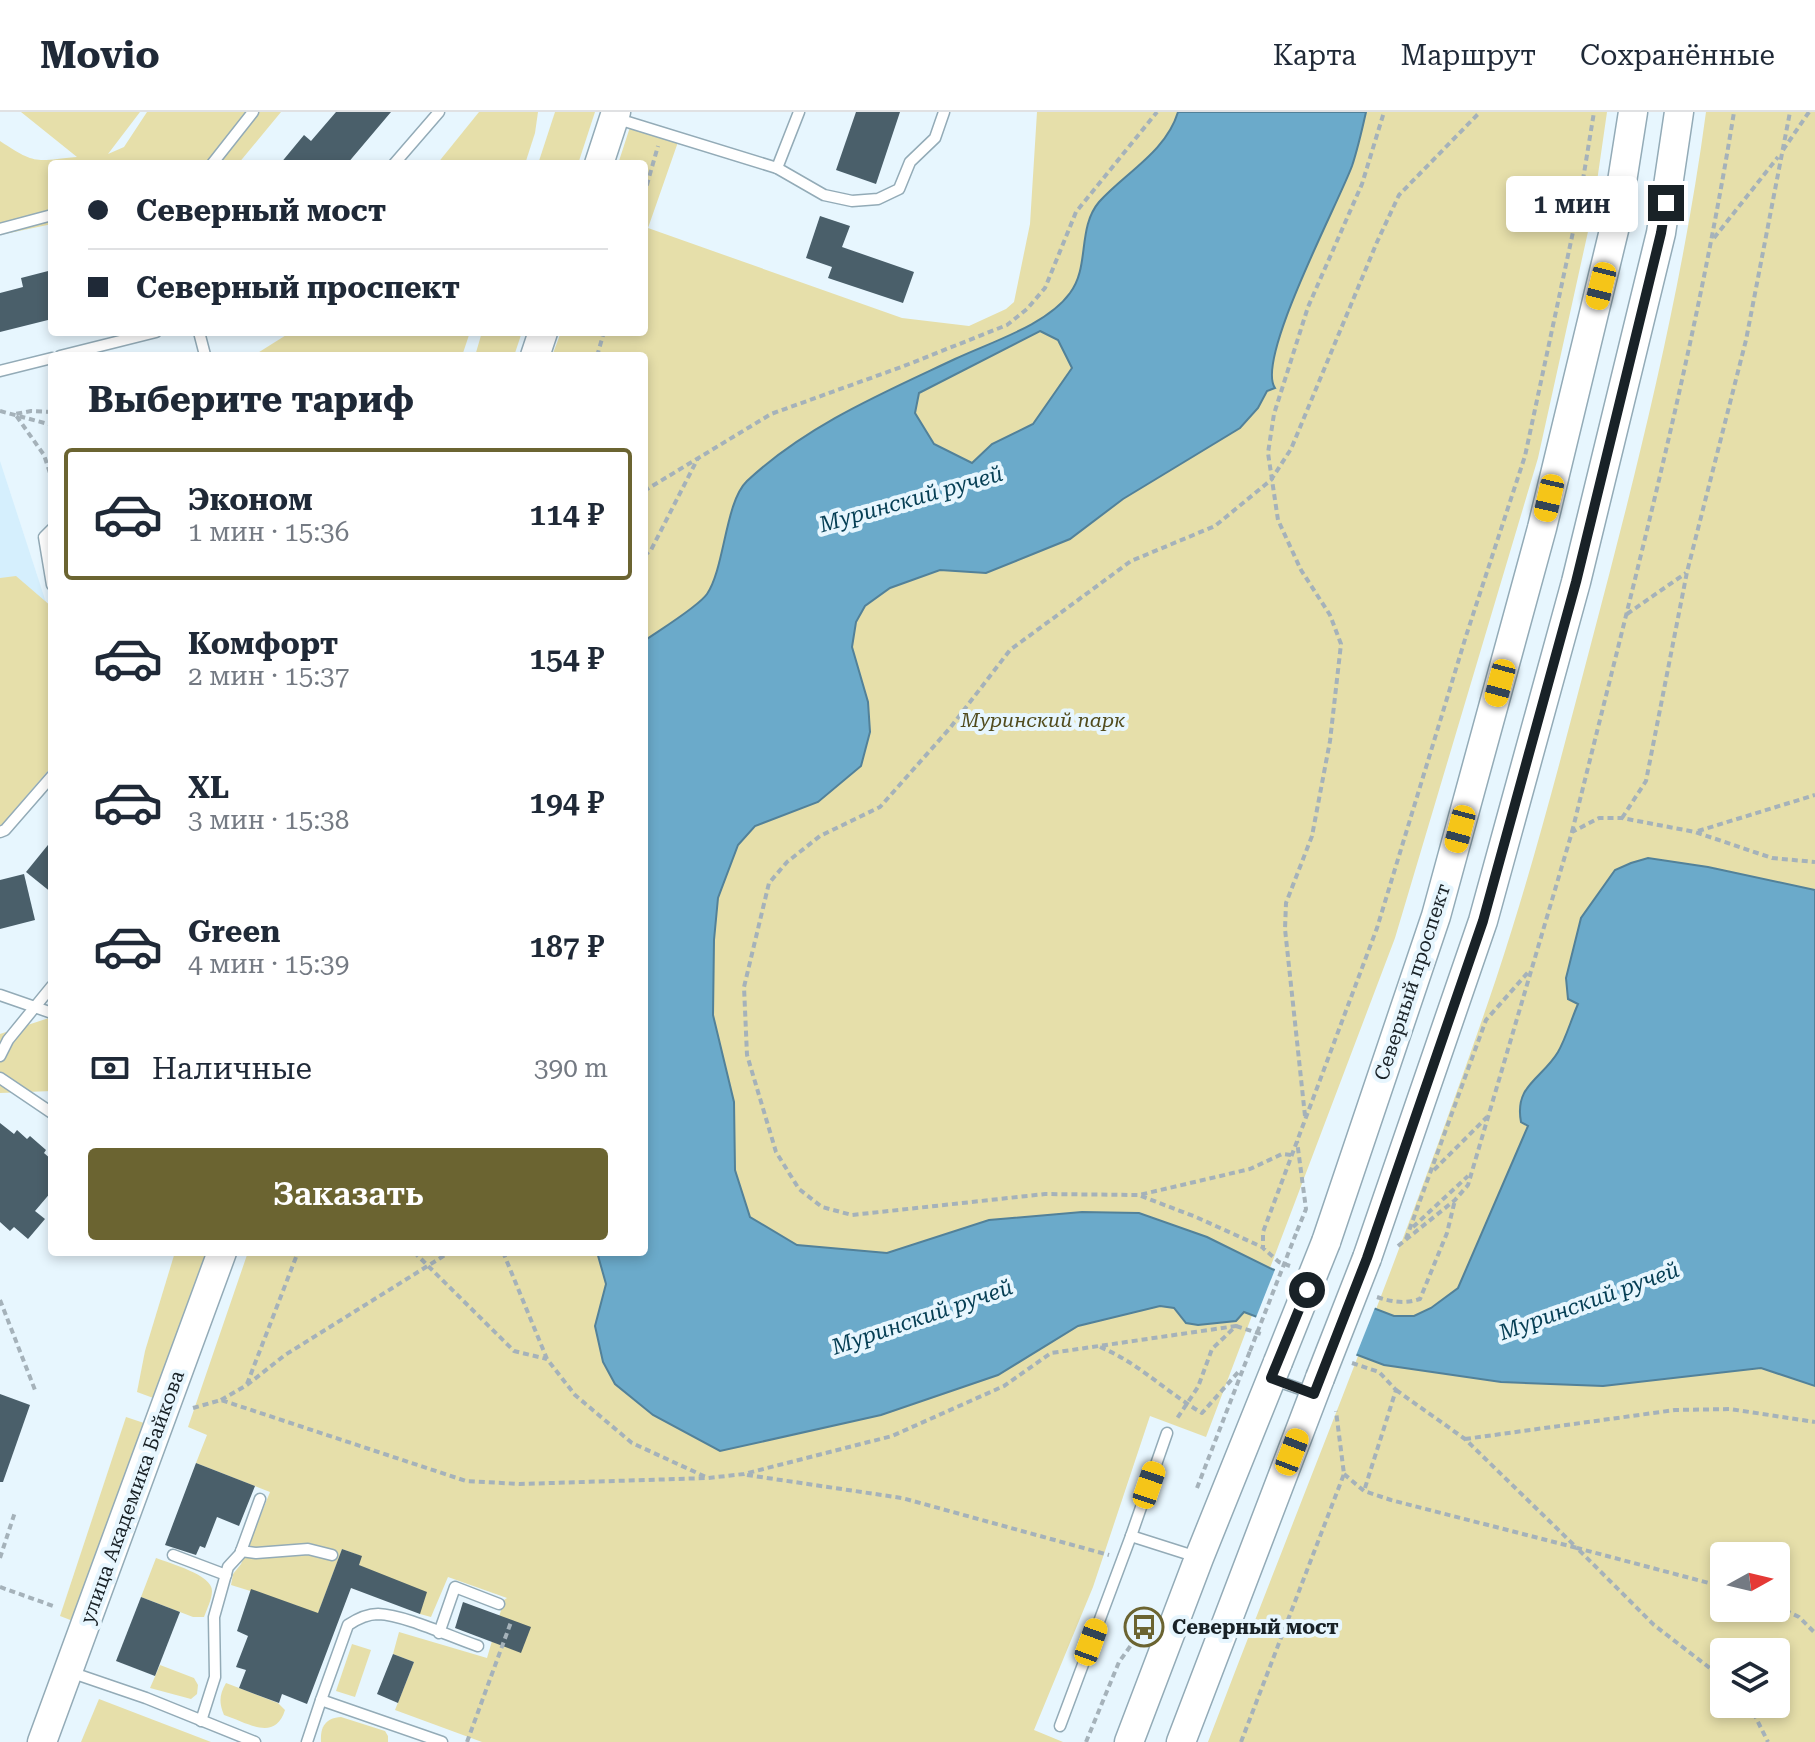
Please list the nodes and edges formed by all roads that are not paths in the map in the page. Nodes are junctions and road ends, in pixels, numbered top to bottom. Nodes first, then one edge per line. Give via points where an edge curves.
1 (253, 112) edge
2 (439, 112) edge
3 (799, 112) edge
4 (944, 112) edge
5 (1633, 112) edge
6 (1679, 112) edge
7 (616, 115) edge
8 (215, 160) edge
9 (397, 160) edge
10 (600, 160) edge
11 (777, 168) junction
12 (48, 216) edge
13 (0, 229) edge
14 (140, 336) edge
15 (76, 352) edge
16 (48, 359) edge
17 (0, 371) edge
18 (48, 533) edge
19 (48, 561) edge
20 (48, 781) edge
21 (0, 832) edge
22 (48, 991) edge
23 (0, 995) edge
24 (36, 1006) junction
25 (48, 1011) edge
26 (0, 1056) edge
27 (0, 1078) edge
28 (48, 1110) edge
29 (221, 1256) edge
30 (1275, 1370) junction
31 (1323, 1391) junction
32 (1167, 1433) dead end
33 (260, 1499) dead end
34 (1131, 1536) junction
35 (241, 1551) junction
36 (173, 1555) dead end
37 (332, 1555) dead end
38 (1199, 1558) junction
39 (226, 1575) junction
40 (499, 1604) dead end
41 (439, 1633) junction
42 (478, 1646) dead end
43 (68, 1671) junction
44 (321, 1700) junction
45 (201, 1721) junction
46 (1060, 1726) dead end
47 (412, 1737) edge
48 (42, 1742) edge
49 (255, 1742) edge
50 (307, 1742) edge
51 (442, 1742) edge
52 (1129, 1742) edge
53 (1181, 1742) edge

1 - 8 lane
2 - 9 lane
3 - 11 lane
4 - 11 lane via 935,138 910,162 899,189 878,199 824,195
5 - 30 main road, Северный проспект, bridge via 1615,226 1542,528 1436,916 1326,1242
6 - 31 main road, bridge via 1661,233 1576,582 1483,921
7 - 10 main road
7 - 11 lane
12 - 13 lane
14 - 15 lane
16 - 17 lane
18 - 19 lane
20 - 21 lane
22 - 24 lane
23 - 24 lane
24 - 25 lane
24 - 26 lane
27 - 28 lane
29 - 43 main road, улица Академика Байкова
30 - 31 lane
30 - 38 main road
31 - 53 main road
32 - 34 lane
33 - 35 lane
34 - 38 lane
34 - 46 lane
35 - 37 lane via 308,1549
35 - 39 lane
36 - 39 lane
38 - 52 main road
39 - 45 lane via 214,1617 215,1677
40 - 41 lane via 455,1587
41 - 42 lane
41 - 44 lane via 378,1614 361,1617 348,1625
43 - 45 lane
43 - 48 main road, улица Академика Байкова
44 - 47 lane
44 - 50 lane
45 - 49 lane
47 - 51 lane

